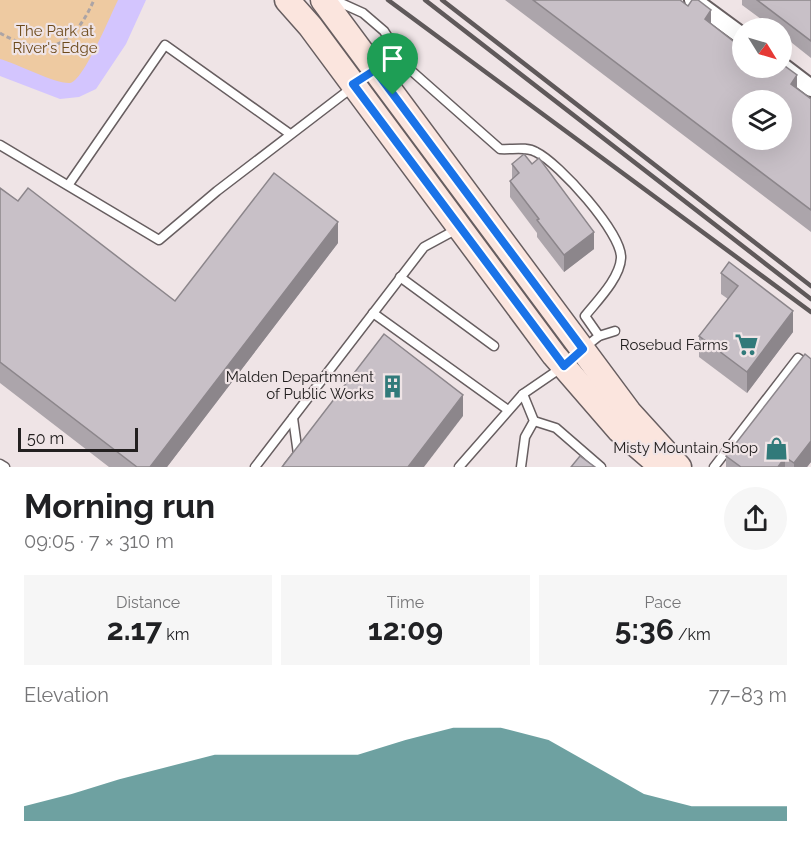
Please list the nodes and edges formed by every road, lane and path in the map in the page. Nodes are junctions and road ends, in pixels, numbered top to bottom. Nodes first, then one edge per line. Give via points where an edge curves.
1 (94, 0) edge
2 (287, 0) edge
3 (693, 0) edge
4 (324, 2) edge
5 (732, 29) edge
6 (0, 33) edge
7 (375, 70) junction
8 (792, 74) edge
9 (353, 84) junction
10 (811, 88) edge
11 (290, 134) junction
12 (0, 145) edge
13 (69, 184) junction
14 (459, 228) junction
15 (400, 277) junction
16 (373, 313) junction
17 (615, 331) dead end
18 (494, 346) dead end
19 (578, 353) junction
20 (811, 367) edge
21 (523, 394) junction
22 (508, 410) junction
23 (293, 418) junction
24 (534, 421) junction
25 (0, 464) edge
26 (5, 467) edge
27 (255, 467) edge
28 (288, 467) edge
29 (459, 467) edge
30 (520, 467) edge
31 (601, 467) edge
32 (662, 467) edge
33 (679, 467) edge
34 (714, 467) edge

1 - 6 path via 67,40 43,47 27,45
2 - 9 main road
3 - 5 street
4 - 7 main road
4 - 19 lane via 341,3 363,13 384,32 406,66 500,149 524,148 542,155 595,208 621,257 619,269 585,316
7 - 9 lane
7 - 19 main road
8 - 10 street
9 - 11 lane
9 - 14 main road
11 - 13 lane via 159,240
11 - 13 lane via 165,45
12 - 13 lane
14 - 15 lane via 424,247
14 - 19 main road
15 - 16 lane
15 - 18 lane
16 - 22 lane
16 - 23 lane
17 - 19 lane
19 - 21 lane
19 - 32 main road via 619,430
19 - 33 main road
20 - 34 lane via 798,358
21 - 22 lane
21 - 24 lane
22 - 29 lane
23 - 27 lane
23 - 28 lane via 298,454
24 - 30 lane via 525,438
24 - 31 lane via 556,428
25 - 26 lane

